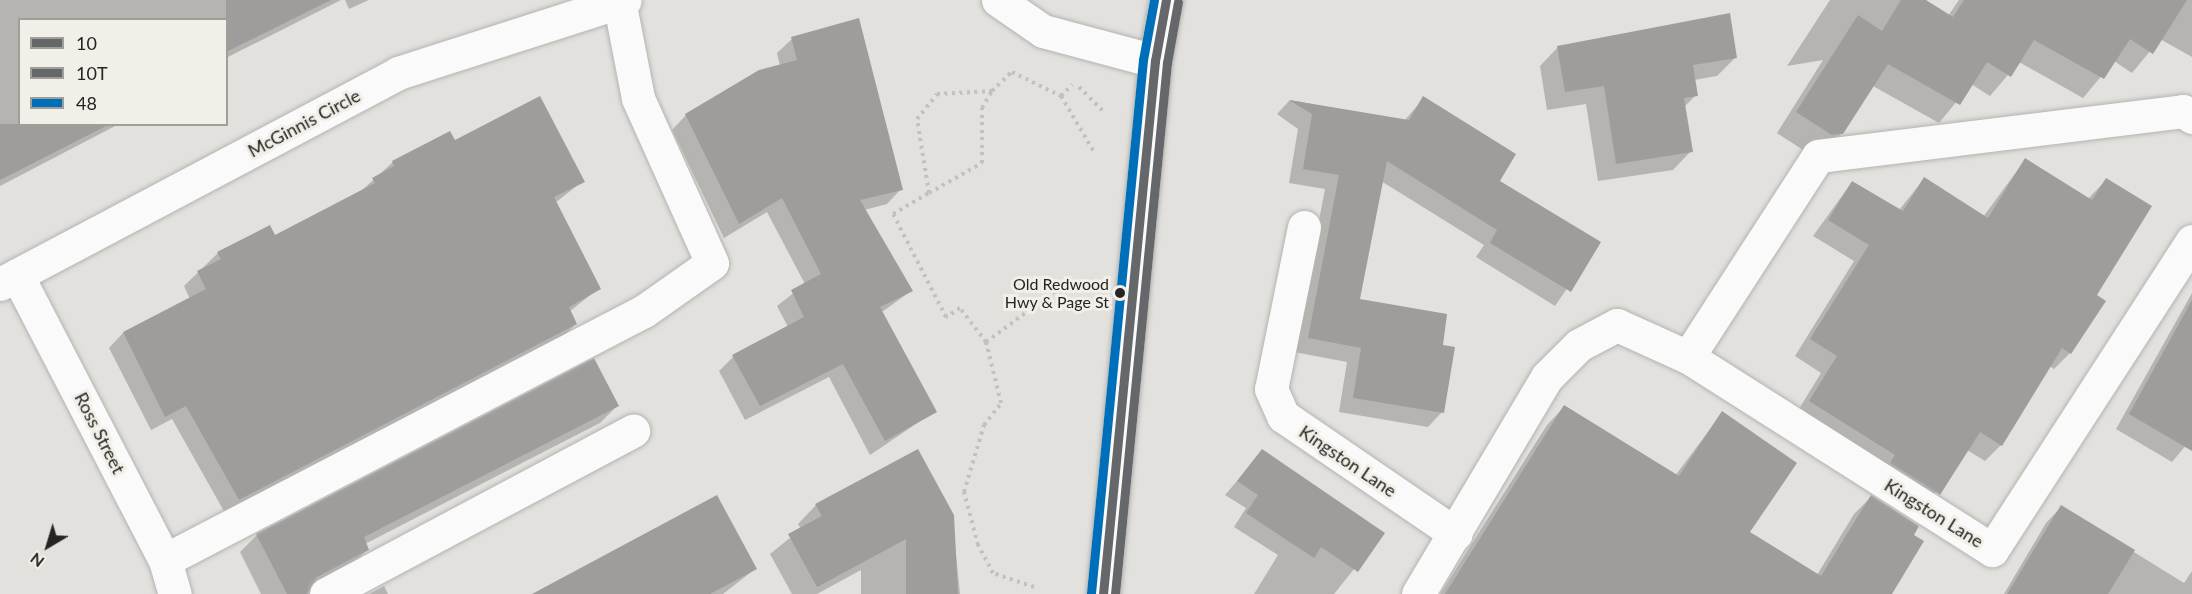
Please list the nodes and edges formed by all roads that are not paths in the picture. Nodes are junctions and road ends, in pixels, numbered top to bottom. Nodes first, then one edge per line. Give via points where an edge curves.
1 (621, 0) edge
2 (998, 0) edge
3 (1166, 0) edge
4 (1155, 61) junction
5 (2192, 117) edge
6 (1304, 227) dead end
7 (2192, 241) edge
8 (9, 280) edge
9 (1688, 357) junction
10 (633, 431) dead end
11 (1456, 534) junction
12 (165, 560) junction
13 (175, 594) edge
14 (326, 594) edge
15 (1104, 594) edge
16 (1418, 594) edge

1 - 8 street, McGinnis Circle via 398,73
1 - 12 street via 638,98 712,263 644,311
2 - 4 street via 1043,31
3 - 4 street
4 - 15 street
5 - 9 street via 2183,111 1818,156
6 - 11 street, Kingston Lane via 1271,389 1283,416
7 - 9 street, Kingston Lane via 1992,550
8 - 12 street, Ross Street
9 - 11 street, Kingston Lane via 1617,326 1579,345 1546,377
10 - 14 street
11 - 16 street, Kingston Lane
12 - 13 street, Ross Street

